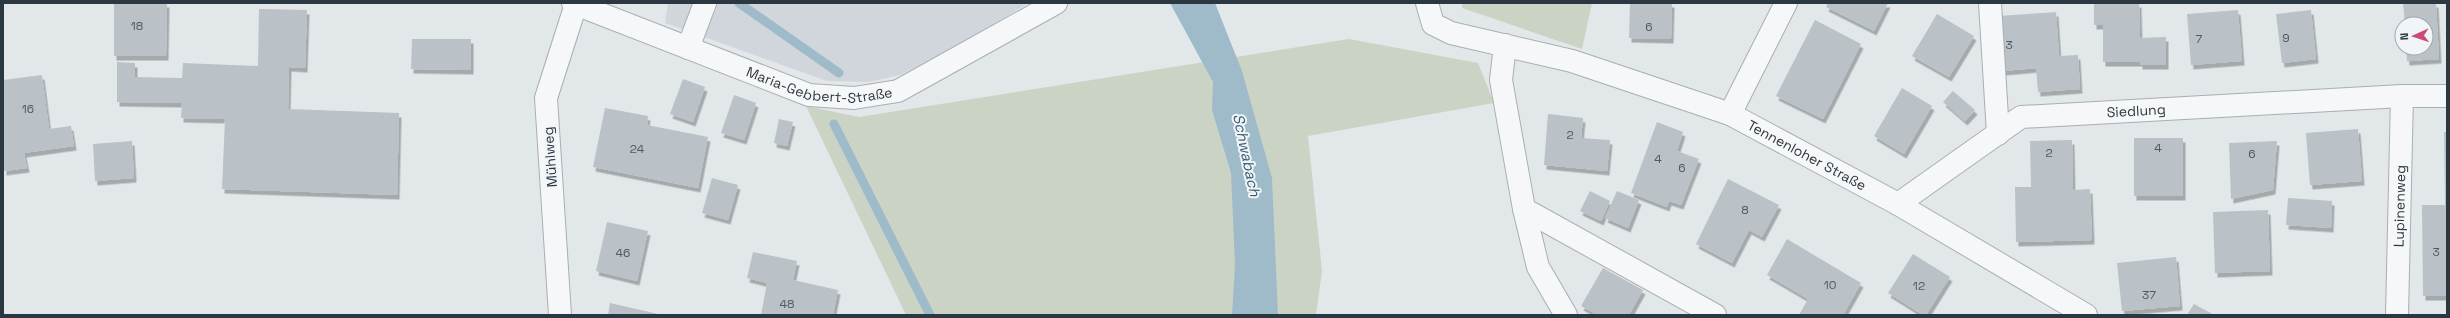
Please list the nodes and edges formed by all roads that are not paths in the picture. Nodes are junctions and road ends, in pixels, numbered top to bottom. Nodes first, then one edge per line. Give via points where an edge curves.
1 (705, 3) edge
2 (1056, 3) edge
3 (1427, 3) edge
4 (1786, 3) edge
5 (1990, 3) edge
6 (574, 4) edge
7 (1505, 45) junction
8 (688, 48) junction
9 (2402, 96) junction
10 (2447, 96) edge
11 (1730, 114) junction
12 (1998, 134) junction
13 (1898, 204) junction
14 (1524, 209) junction
15 (560, 315) edge
16 (1566, 315) edge
17 (1715, 315) edge
18 (2086, 315) edge
19 (2397, 315) edge

1 - 8 street
2 - 8 street, Maria-Gebbert-Straße via 898,91 854,98 809,95
3 - 7 street, Tennenloher Straße via 1433,24 1452,33
4 - 11 street
5 - 12 street
6 - 8 street, Maria-Gebbert-Straße
6 - 15 street, Mühlweg via 546,98
7 - 11 street, Tennenloher Straße via 1572,60
7 - 14 street via 1501,80
9 - 10 street, Siedlung
9 - 12 street, Siedlung via 2021,117
9 - 19 street, Lupinenweg
11 - 13 street, Tennenloher Straße
12 - 13 street, Siedlung
13 - 18 street, Tennenloher Straße
14 - 16 street via 1538,267
14 - 17 street

